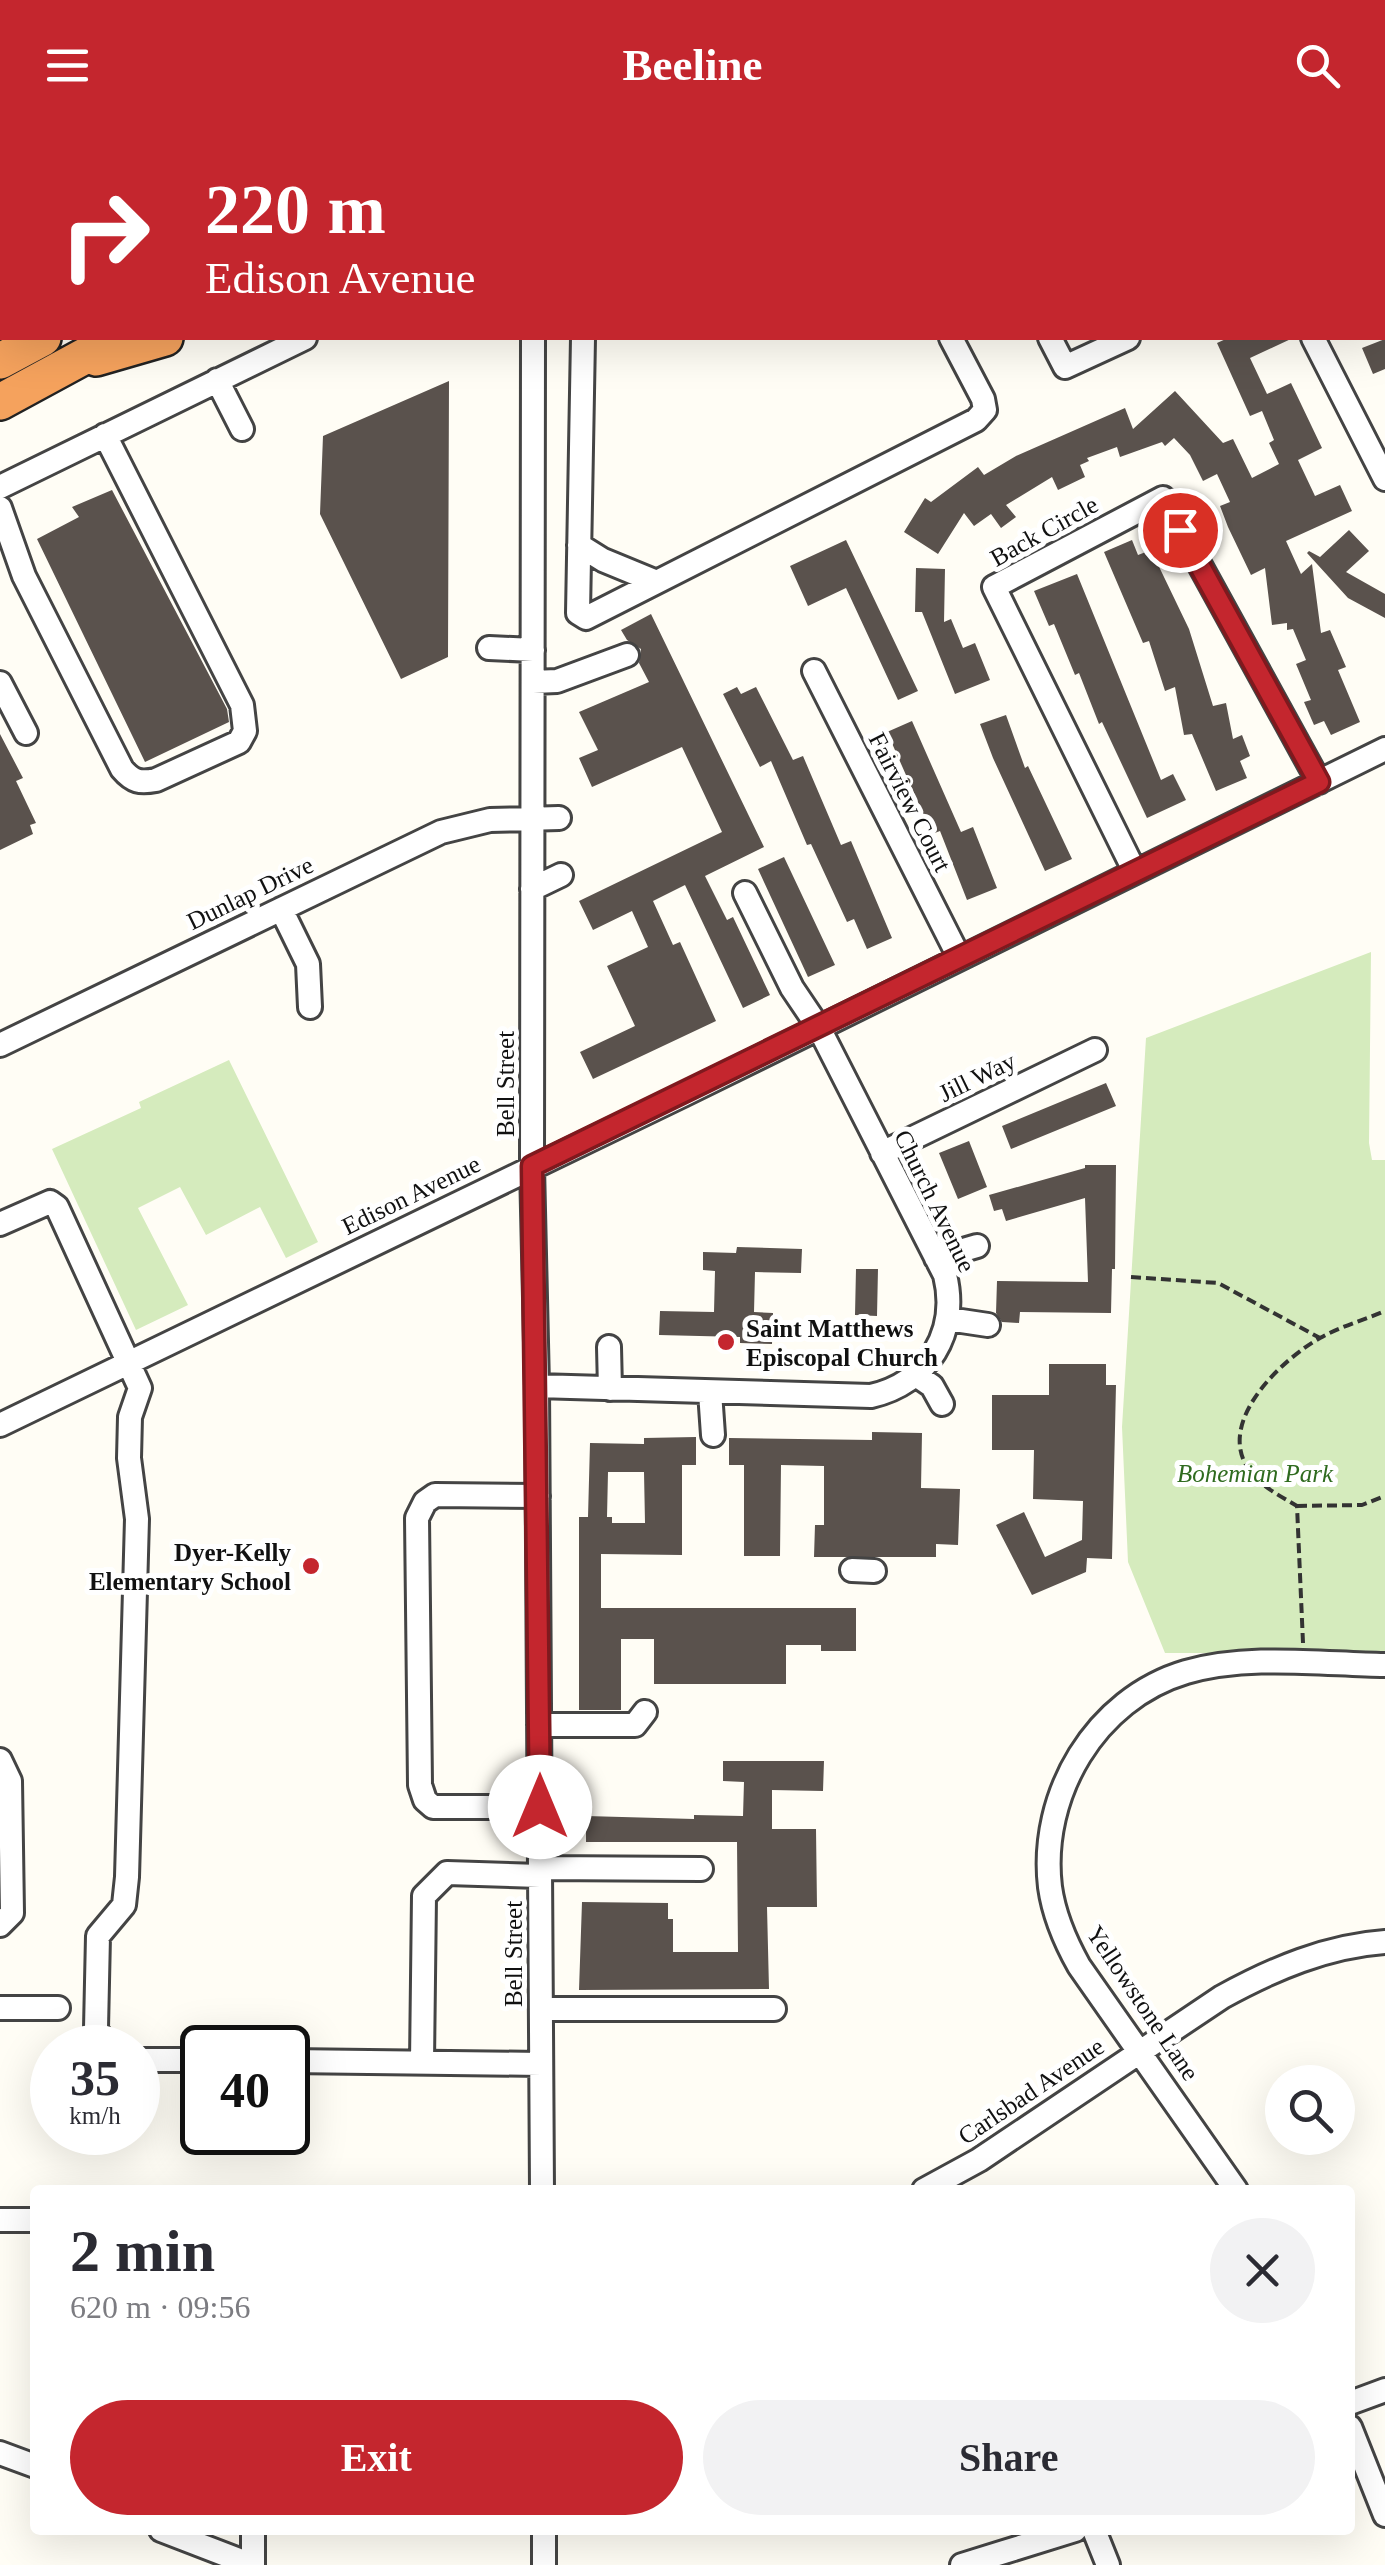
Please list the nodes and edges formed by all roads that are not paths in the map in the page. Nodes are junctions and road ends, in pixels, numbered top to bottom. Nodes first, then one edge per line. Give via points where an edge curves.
1 (39, 340) edge
2 (114, 340) edge
3 (158, 340) edge
4 (301, 340) edge
5 (533, 340) edge
6 (583, 340) edge
7 (952, 340) edge
8 (1051, 340) edge
9 (1124, 340) edge
10 (1315, 340) edge
11 (0, 361) edge
12 (66, 367) junction
13 (218, 380) junction
14 (0, 402) edge
15 (242, 429) dead end
16 (105, 435) junction
17 (1385, 479) edge
18 (0, 487) edge
19 (0, 508) edge
20 (580, 545) junction
21 (654, 581) junction
22 (489, 648) dead end
23 (533, 650) junction
24 (627, 654) dead end
25 (814, 671) dead end
26 (533, 682) junction
27 (0, 683) edge
28 (26, 734) dead end
29 (1385, 749) edge
30 (1319, 782) junction
31 (559, 818) dead end
32 (533, 819) junction
33 (1134, 870) junction
34 (561, 875) dead end
35 (532, 889) junction
36 (745, 894) dead end
37 (281, 909) junction
38 (958, 957) junction
39 (310, 1007) dead end
40 (819, 1028) junction
41 (0, 1045) edge
42 (1095, 1050) dead end
43 (882, 1153) junction
44 (532, 1166) junction
45 (0, 1224) edge
46 (977, 1246) dead end
47 (936, 1258) junction
48 (948, 1319) junction
49 (988, 1325) dead end
50 (609, 1347) dead end
51 (130, 1362) junction
52 (916, 1375) junction
53 (537, 1386) junction
54 (610, 1389) junction
55 (710, 1392) junction
56 (942, 1404) dead end
57 (0, 1425) edge
58 (713, 1435) dead end
59 (538, 1496) junction
60 (1385, 1665) edge
61 (645, 1712) dead end
62 (539, 1725) junction
63 (0, 1760) edge
64 (540, 1807) junction
65 (700, 1869) dead end
66 (540, 1872) junction
67 (0, 1925) edge
68 (1385, 1942) edge
69 (0, 2008) edge
70 (58, 2008) dead end
71 (541, 2009) junction
72 (774, 2009) dead end
73 (96, 2025) edge
74 (1139, 2051) junction
75 (310, 2061) edge
76 (422, 2062) junction
77 (542, 2064) junction
78 (542, 2185) edge
79 (933, 2185) edge
80 (1233, 2185) edge
81 (0, 2220) edge
82 (30, 2220) edge
83 (1385, 2390) edge
84 (1355, 2401) edge
85 (1355, 2439) edge
86 (0, 2452) edge
87 (30, 2464) edge
88 (1385, 2514) edge
89 (174, 2535) edge
90 (254, 2535) edge
91 (544, 2535) edge
92 (1058, 2535) edge
93 (1096, 2535) edge
94 (252, 2565) edge
95 (544, 2565) edge
96 (962, 2565) edge
97 (1108, 2565) edge

1 - 11 highway
2 - 12 highway
3 - 12 highway
4 - 13 street
5 - 23 street, Bell Street
6 - 20 street
7 - 21 street via 983,399 985,410 976,420
8 - 9 street via 1065,367
10 - 17 street
12 - 14 highway
13 - 15 street
13 - 16 street
16 - 18 street
16 - 19 street via 242,705 245,731 239,742 156,780 130,780 24,576
20 - 21 street
20 - 21 street via 580,617
22 - 23 street
23 - 26 street, Bell Street
24 - 26 street via 557,682
25 - 38 street, Fairview Court
26 - 32 street, Bell Street
27 - 28 street
29 - 30 street, Edison Avenue
30 - 33 street, Edison Avenue
30 - 33 street, Back Circle via 1163,498 994,587
31 - 32 street, Dunlap Drive
32 - 35 street, Bell Street
32 - 37 street, Dunlap Drive via 490,820 441,832
33 - 38 street, Edison Avenue
34 - 35 street
35 - 44 street, Bell Street
36 - 40 street, Church Avenue
37 - 39 street via 308,964
37 - 41 street, Dunlap Drive
38 - 40 street, Edison Avenue
40 - 43 street, Church Avenue
40 - 44 street, Edison Avenue
42 - 43 street, Jill Way
43 - 47 street, Church Avenue
44 - 51 street, Edison Avenue
44 - 53 street, Bell Street
45 - 51 street via 50,1202 57,1207
46 - 47 street
47 - 48 street, Church Avenue via 948,1290
48 - 49 street
48 - 52 street via 940,1346
50 - 54 street
51 - 57 street, Edison Avenue
51 - 73 street via 140,1388 130,1417 137,1519 128,1877 124,1905 98,1936
52 - 55 street via 871,1396 796,1404
52 - 56 street
53 - 54 street
53 - 59 street, Bell Street
54 - 55 street
55 - 58 street
59 - 62 street, Bell Street
59 - 64 street via 435,1495 418,1518 418,1538 425,1800 433,1807
60 - 74 street, Yellowstone Lane via 1237,1663 1183,1673 1112,1714 1078,1757 1050,1834 1056,1916 1079,1966
61 - 62 street via 635,1724
62 - 64 street, Bell Street via 552,1776
63 - 67 street via 10,1781 12,1914
64 - 66 street, Bell Street
65 - 66 street
66 - 71 street, Bell Street
66 - 76 street via 447,1873 424,1896
68 - 74 street, Carlsbad Avenue via 1335,1950 1258,1977
69 - 70 street
71 - 72 street
71 - 77 street, Bell Street
74 - 79 street, Carlsbad Avenue
74 - 80 street, Yellowstone Lane
75 - 76 street
76 - 77 street
77 - 78 street, Bell Street
81 - 82 street
83 - 84 street
85 - 88 street
86 - 87 street
89 - 94 street
90 - 94 street
91 - 95 street
92 - 96 street
93 - 97 street

